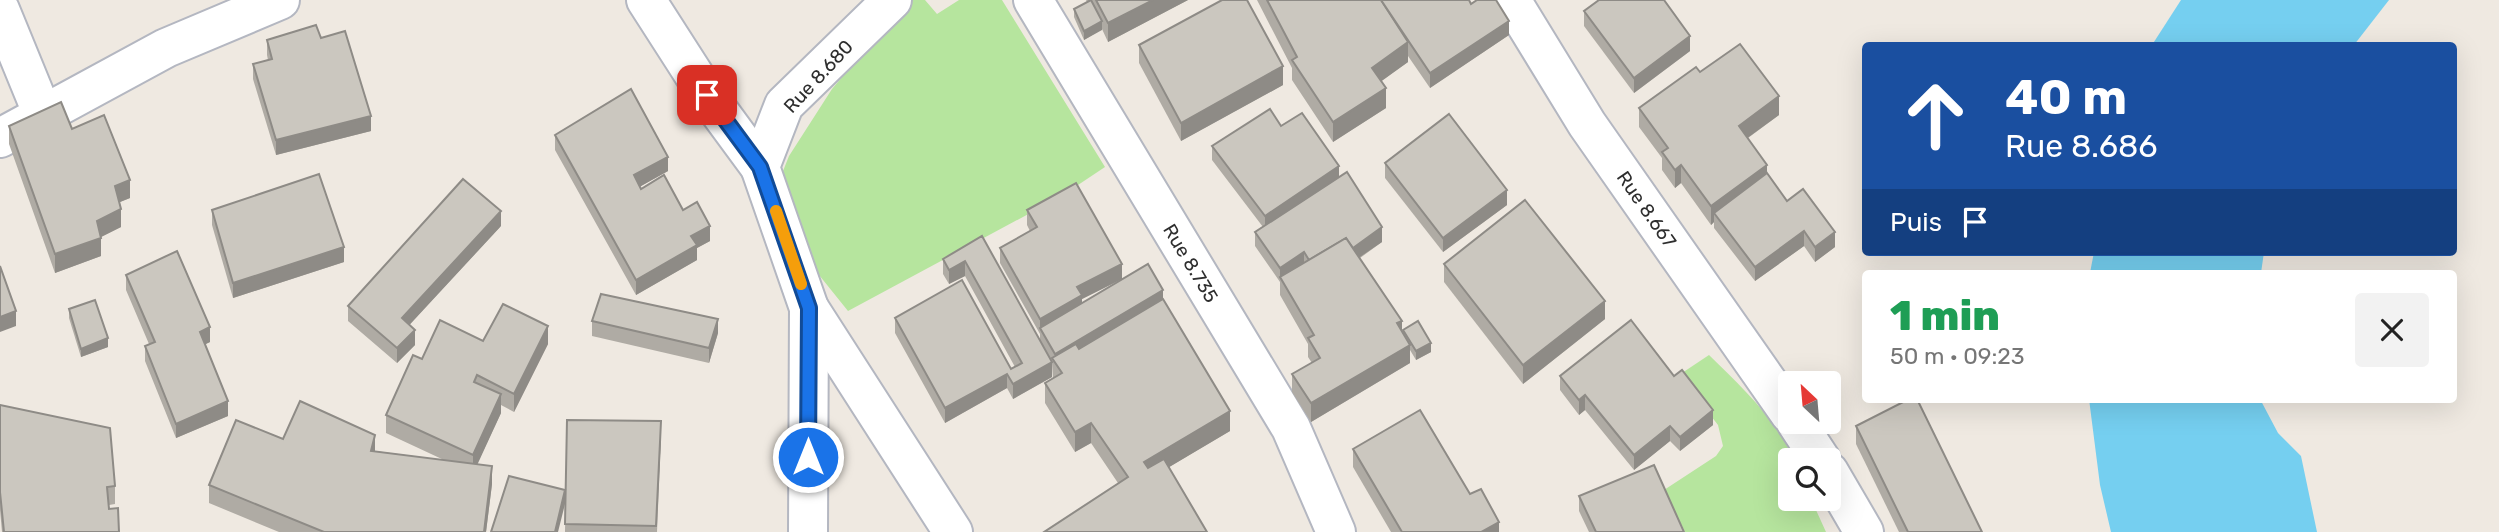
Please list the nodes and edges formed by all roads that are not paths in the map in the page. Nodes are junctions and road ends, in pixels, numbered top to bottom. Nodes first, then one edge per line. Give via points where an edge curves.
1 (280, 0) edge
2 (646, 0) edge
3 (892, 0) edge
4 (1033, 0) edge
5 (1511, 0) edge
6 (0, 10) edge
7 (43, 115) junction
8 (0, 138) edge
9 (760, 167) junction
10 (809, 308) junction
11 (1778, 397) edge
12 (1841, 493) edge
13 (808, 532) edge
14 (953, 532) edge
15 (1336, 532) edge
16 (1864, 532) edge

1 - 7 street via 166,48
2 - 9 street
3 - 9 street, Rue 8.680 via 784,105
4 - 15 street, Rue 8.735 via 1291,428
5 - 11 street, Rue 8.667 via 1587,124
6 - 7 street
7 - 8 street
9 - 10 street
10 - 13 street
10 - 14 street
12 - 16 street

